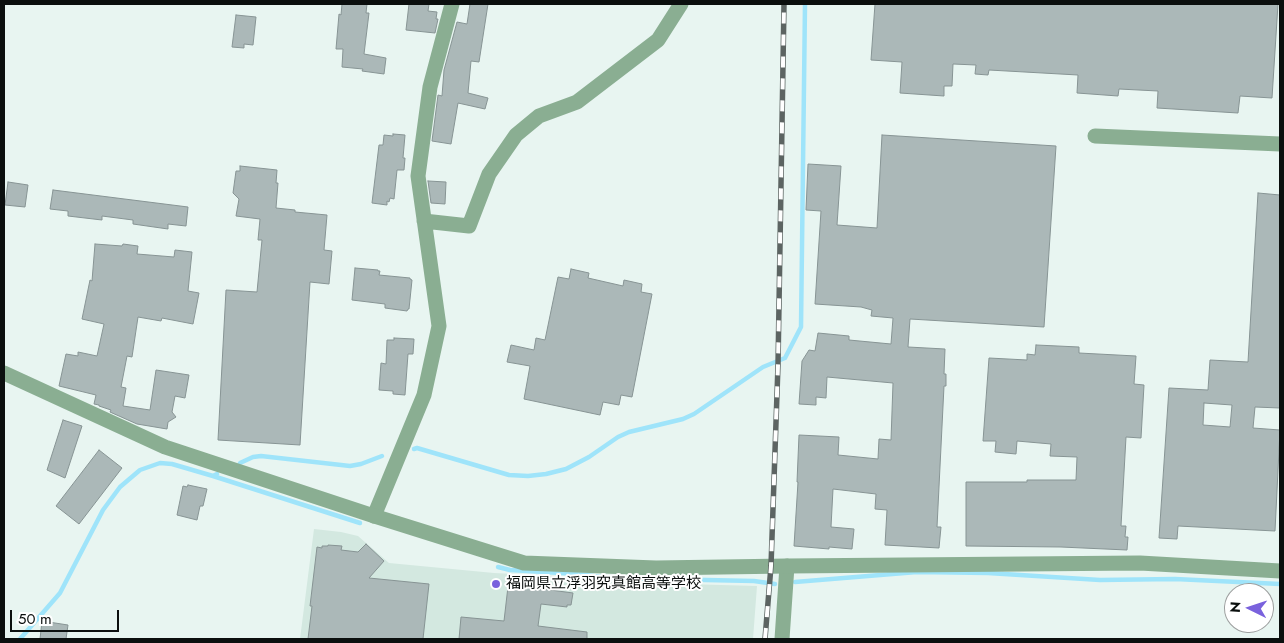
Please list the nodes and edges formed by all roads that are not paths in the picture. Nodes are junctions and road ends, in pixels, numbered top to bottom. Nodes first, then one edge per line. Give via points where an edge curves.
1 (452, 4) edge
2 (681, 4) edge
3 (1095, 136) dead end
4 (1280, 144) edge
5 (424, 221) junction
6 (4, 373) edge
7 (374, 516) junction
8 (787, 566) junction
9 (1280, 571) edge
10 (782, 639) edge

1 - 5 street via 430,87 418,176
2 - 5 street via 658,40 577,102 539,116 516,135 489,174 469,226
3 - 4 street
5 - 7 street via 439,326 424,395
6 - 7 street via 166,447
7 - 8 street via 524,563 656,568
8 - 9 street via 1140,563
8 - 10 street

